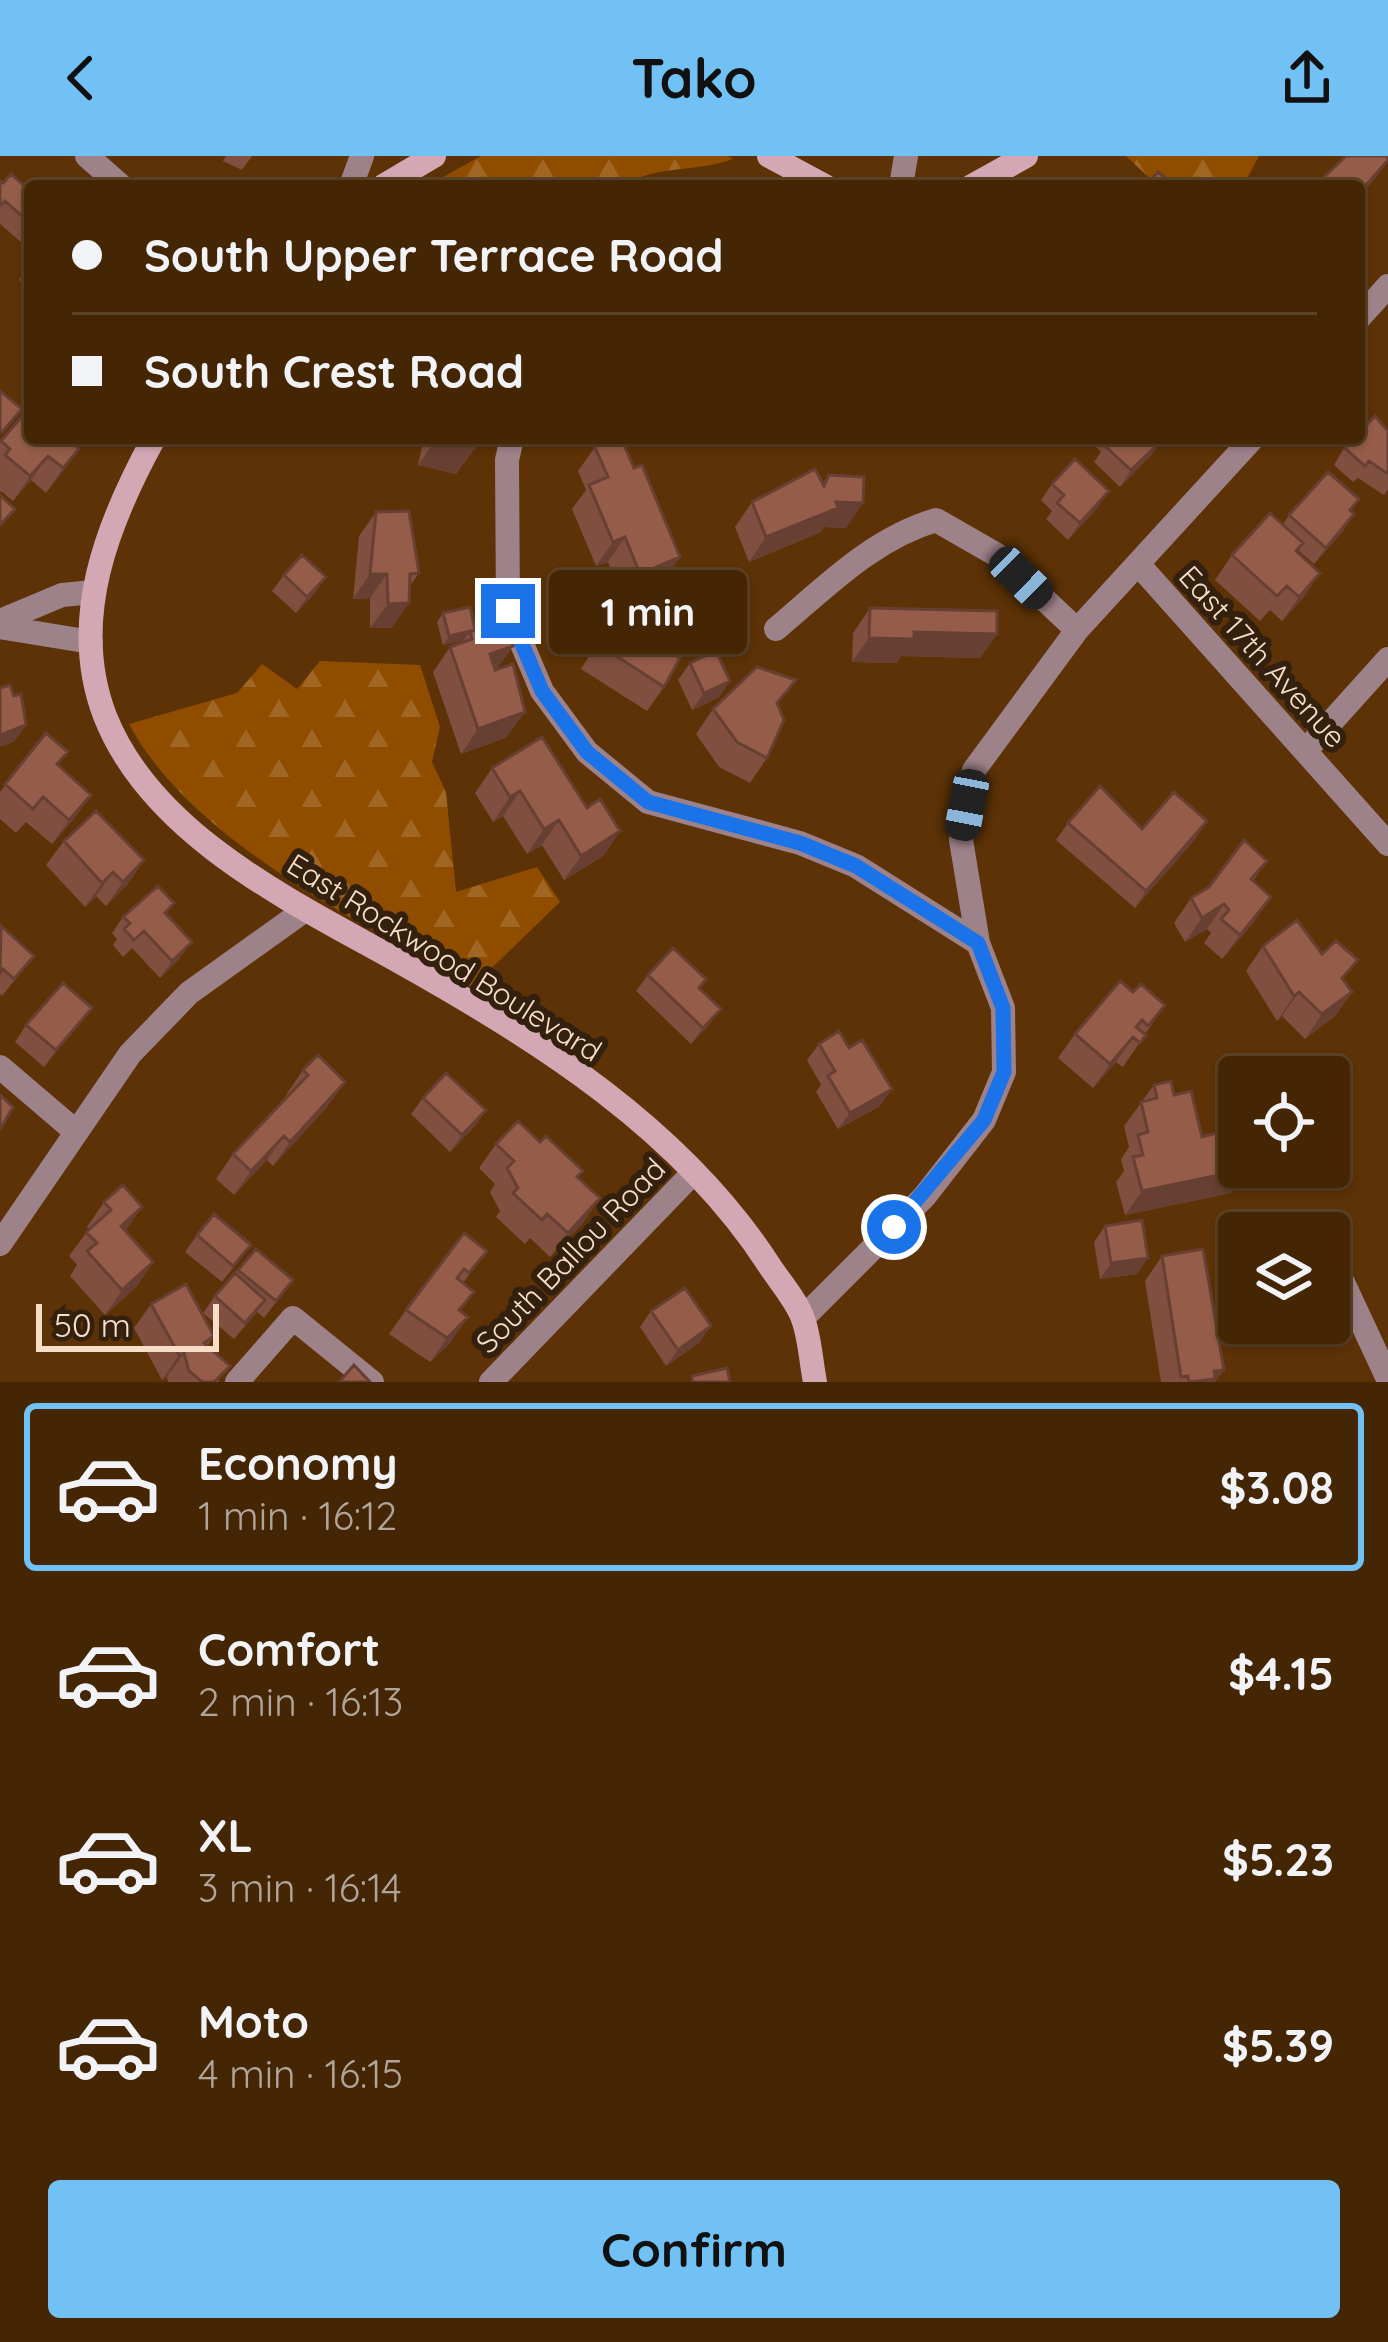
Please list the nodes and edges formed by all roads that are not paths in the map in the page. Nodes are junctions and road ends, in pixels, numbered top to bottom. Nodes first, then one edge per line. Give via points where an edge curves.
1 (87, 156) edge
2 (434, 156) edge
3 (769, 156) edge
4 (1026, 156) edge
5 (114, 180) edge
6 (393, 180) edge
7 (814, 180) edge
8 (983, 180) edge
9 (1388, 286) edge
10 (1365, 311) edge
11 (151, 444) edge
12 (511, 444) edge
13 (1247, 444) edge
14 (1139, 565) junction
15 (93, 592) junction
16 (0, 624) edge
17 (776, 629) dead end
18 (1077, 630) junction
19 (91, 642) junction
20 (1388, 658) edge
21 (1307, 748) junction
22 (1388, 844) edge
23 (305, 910) junction
24 (978, 943) junction
25 (0, 1067) edge
26 (75, 1130) junction
27 (694, 1172) junction
28 (0, 1244) edge
29 (1350, 1297) edge
30 (803, 1318) junction
31 (1388, 1379) edge
32 (237, 1382) edge
33 (372, 1382) edge
34 (491, 1382) edge
35 (814, 1382) edge

1 - 5 street
2 - 6 street
3 - 7 street
4 - 8 street
9 - 10 street
11 - 15 street, East Rockwood Boulevard via 112,525
12 - 24 street via 508,611 542,691 587,752 648,802 856,866
13 - 14 street
14 - 18 street
14 - 21 street, East 17th Avenue
15 - 16 street via 62,596
15 - 19 street, East Rockwood Boulevard
16 - 19 street
17 - 18 street via 876,547 936,520 998,555
18 - 24 street via 974,770 961,840
19 - 23 street, East Rockwood Boulevard via 104,712 138,773 199,833
20 - 21 street
21 - 22 street, East 17th Avenue
23 - 26 street via 189,993 130,1054
23 - 27 street, East Rockwood Boulevard via 507,1026 638,1117
24 - 30 street via 1003,1008 1004,1072 984,1120 924,1197
25 - 26 street
26 - 28 street
27 - 30 street, East Rockwood Boulevard via 752,1238
27 - 34 street, South Ballou Road
29 - 31 street
30 - 35 street, East Rockwood Boulevard
32 - 33 street via 293,1318

